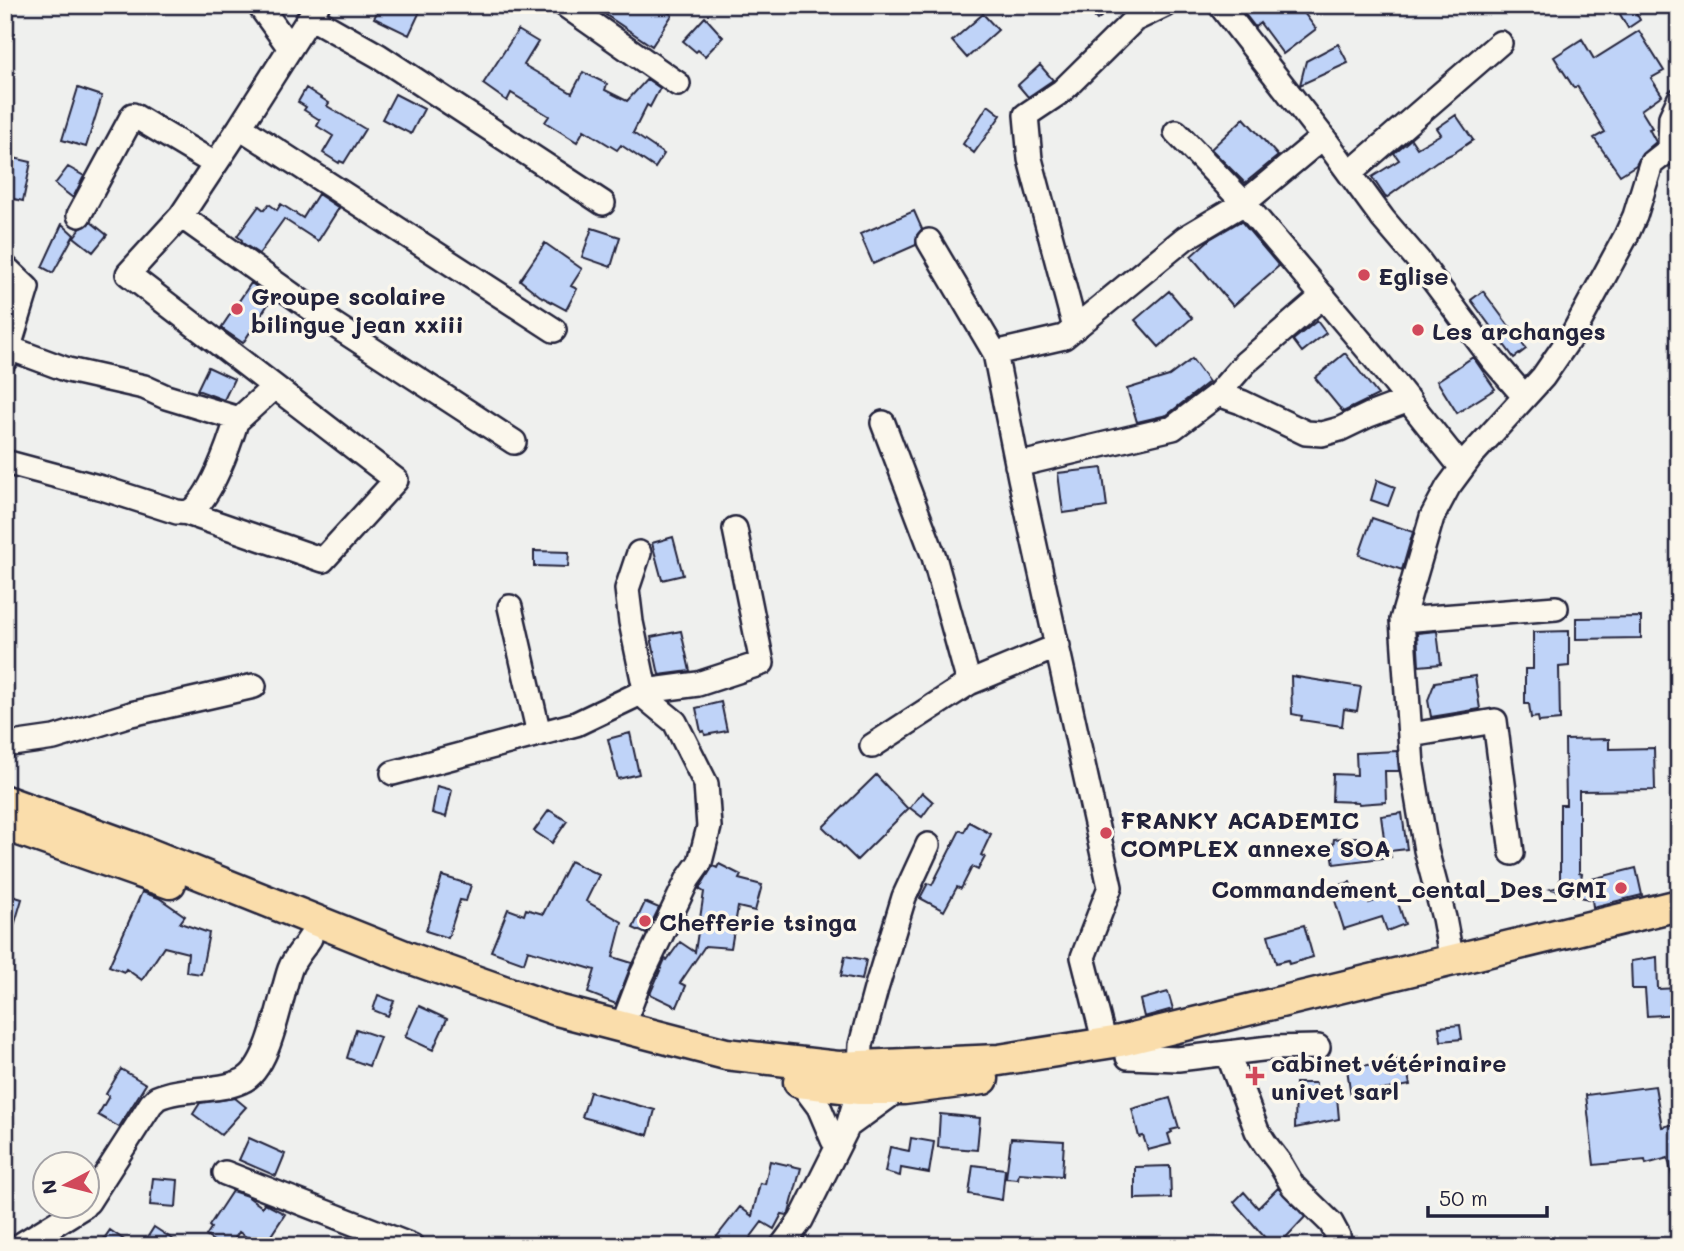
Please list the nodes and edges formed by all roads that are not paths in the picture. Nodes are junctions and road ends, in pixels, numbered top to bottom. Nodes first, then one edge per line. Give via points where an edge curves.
1 (259, 5) edge
2 (565, 5) edge
3 (1165, 5) edge
4 (1220, 5) edge
5 (314, 11) edge
6 (1500, 43) dead end
7 (290, 48) junction
8 (678, 84) dead end
9 (1679, 100) edge
10 (240, 127) junction
11 (1176, 132) dead end
12 (1323, 137) junction
13 (215, 164) junction
14 (1350, 173) junction
15 (603, 203) dead end
16 (1244, 203) junction
17 (79, 215) dead end
18 (181, 216) junction
19 (929, 241) dead end
20 (5, 267) edge
21 (1323, 296) junction
22 (1075, 328) junction
23 (554, 330) dead end
24 (995, 353) junction
25 (7, 354) edge
26 (274, 387) junction
27 (1218, 394) junction
28 (1524, 396) junction
29 (1409, 400) junction
30 (237, 419) junction
31 (883, 423) dead end
32 (514, 442) dead end
33 (5, 462) edge
34 (1017, 465) junction
35 (1462, 468) junction
36 (187, 513) junction
37 (735, 530) dead end
38 (639, 553) dead end
39 (510, 607) dead end
40 (1556, 608) dead end
41 (1402, 620) junction
42 (1058, 646) junction
43 (969, 683) junction
44 (254, 686) dead end
45 (645, 691) junction
46 (539, 734) junction
47 (1411, 735) junction
48 (5, 745) edge
49 (872, 746) dead end
50 (393, 773) dead end
51 (5, 801) edge
52 (5, 825) edge
53 (928, 845) dead end
54 (1513, 853) dead end
55 (1679, 905) edge
56 (1679, 922) edge
57 (310, 938) junction
58 (1452, 961) junction
59 (622, 1027) junction
60 (1318, 1047) dead end
61 (1116, 1050) junction
62 (1228, 1054) junction
63 (854, 1071) junction
64 (801, 1083) junction
65 (900, 1089) junction
66 (838, 1140) junction
67 (225, 1173) dead end
68 (102, 1180) edge
69 (61, 1220) edge
70 (789, 1243) edge
71 (19, 1246) edge
72 (412, 1246) edge
73 (1339, 1246) edge

1 - 7 street
2 - 8 street
3 - 22 street via 1135,20 1062,91 1026,115 1030,159
4 - 12 street
5 - 7 street
5 - 15 street
6 - 14 street
7 - 10 street
9 - 28 street via 1671,117 1670,149 1651,163 1617,256 1554,362
10 - 13 street
10 - 23 street
11 - 16 street
12 - 14 street
12 - 16 street
13 - 17 street via 133,116
13 - 18 street
14 - 28 street
16 - 21 street
16 - 22 street via 1185,238
18 - 26 street via 128,274
18 - 32 street via 333,324
19 - 24 street
20 - 25 street via 27,288
21 - 27 street via 1245,363
21 - 29 street
22 - 24 street via 1064,337
24 - 34 street
25 - 30 street via 144,387
26 - 30 street
26 - 36 street via 396,480 323,561
27 - 29 street via 1306,433 1322,434
27 - 34 street via 1173,428
28 - 35 street
29 - 35 street
30 - 36 street via 220,470
31 - 43 street via 934,557
33 - 36 street
34 - 42 street
35 - 41 street via 1432,517
37 - 45 street via 762,663 698,684
38 - 45 street via 627,589
39 - 46 street
40 - 41 street
41 - 47 street
42 - 43 street
42 - 61 street via 1110,887 1083,957
43 - 49 street
44 - 48 street via 131,713 54,738
45 - 46 street via 576,723
45 - 59 street via 647,699 674,722 706,784 709,827 700,862 641,977
46 - 50 street
47 - 54 street via 1495,720
47 - 58 street via 1426,850
51 - 59 main road via 132,846 407,957 557,1010
52 - 57 main road
53 - 63 street via 904,897
55 - 58 main road
56 - 61 main road
57 - 64 main road via 511,1013 607,1043 724,1072
57 - 68 street via 290,967 278,1016 255,1073 232,1084 157,1098
58 - 61 main road
59 - 63 main road via 726,1054
60 - 62 street
61 - 62 street via 1178,1059
61 - 63 main road
61 - 65 main road
62 - 73 street via 1257,1131 1293,1186 1331,1223
63 - 64 main road
63 - 65 main road
63 - 66 street
64 - 66 street
65 - 66 street
66 - 70 street
67 - 72 street
69 - 71 street

